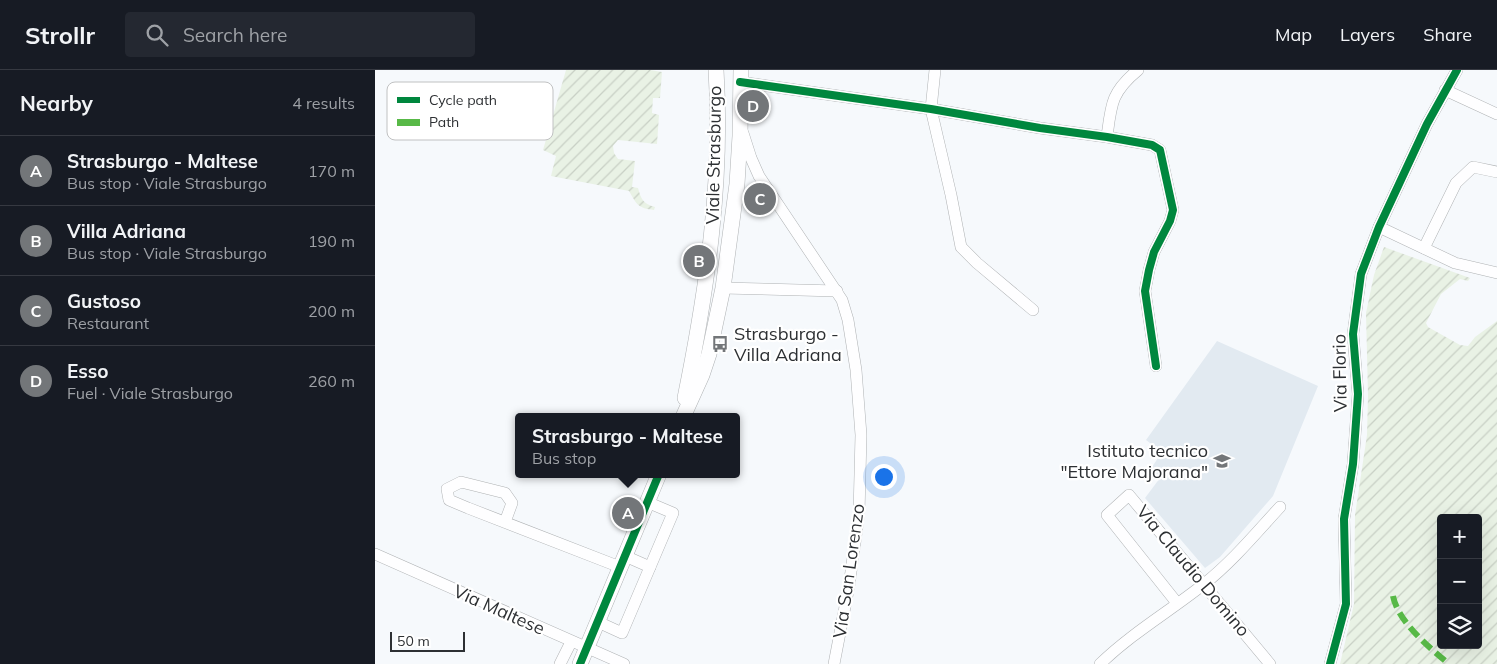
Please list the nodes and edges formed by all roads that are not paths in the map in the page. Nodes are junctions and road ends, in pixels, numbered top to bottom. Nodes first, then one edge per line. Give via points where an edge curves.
1 (716, 70) edge
2 (935, 70) edge
3 (1138, 70) edge
4 (1457, 70) edge
5 (741, 76) edge
6 (1445, 90) junction
7 (931, 109) junction
8 (1497, 114) edge
9 (740, 119) junction
10 (1107, 137) junction
11 (1497, 172) edge
12 (1378, 229) junction
13 (1424, 248) junction
14 (1497, 273) edge
15 (723, 288) junction
16 (837, 291) junction
17 (1033, 310) dead end
18 (701, 313) junction
19 (717, 316) junction
20 (1156, 366) dead end
21 (683, 413) edge
22 (684, 413) edge
23 (657, 478) edge
24 (647, 502) junction
25 (1280, 507) dead end
26 (505, 522) junction
27 (375, 554) edge
28 (623, 562) junction
29 (650, 567) junction
30 (1204, 585) junction
31 (1177, 603) junction
32 (597, 622) junction
33 (571, 642) junction
34 (587, 648) junction
35 (618, 663) edge
36 (560, 664) edge
37 (580, 664) edge
38 (834, 664) edge
39 (1100, 664) edge
40 (1270, 664) edge
41 (1330, 664) edge

1 - 18 street, Viale Strasburgo via 716,191
2 - 7 street
3 - 10 street via 1117,91 1111,104
4 - 6 street, Via Florio
5 - 7 street
5 - 9 street, Viale Strasburgo
6 - 8 street
6 - 12 street, Via Florio
7 - 10 street
7 - 17 street via 961,247
9 - 15 street, Viale Strasburgo via 736,197
9 - 16 street, Via San Lorenzo via 759,176
10 - 20 street via 1152,145 1160,150 1162,157 1173,210 1154,252 1145,291
11 - 13 street via 1473,167 1456,183
12 - 13 street
12 - 41 street, Via Florio via 1361,274 1353,334 1358,394 1353,464 1344,519 1345,604
13 - 14 street via 1455,263
15 - 16 street
15 - 19 street, Viale Strasburgo
16 - 38 street, Via San Lorenzo via 845,310 856,370 861,452 855,549
18 - 19 street via 702,318 708,321 715,320
18 - 21 street, Viale Strasburgo
19 - 22 street, Viale Strasburgo via 702,375
23 - 24 street
24 - 28 street
24 - 29 street via 673,513
25 - 30 street
26 - 26 street via 449,500 447,489 461,482 505,493 512,504
26 - 28 street
27 - 33 street, Via Maltese
28 - 29 street
28 - 32 street
29 - 32 street via 622,633
30 - 31 street
30 - 31 street, Via Claudio Domino via 1129,495 1107,515
30 - 40 street, Via Claudio Domino
31 - 39 street
32 - 34 street
33 - 34 street, Via Maltese
33 - 36 street
34 - 35 street, Via Maltese
34 - 37 street

